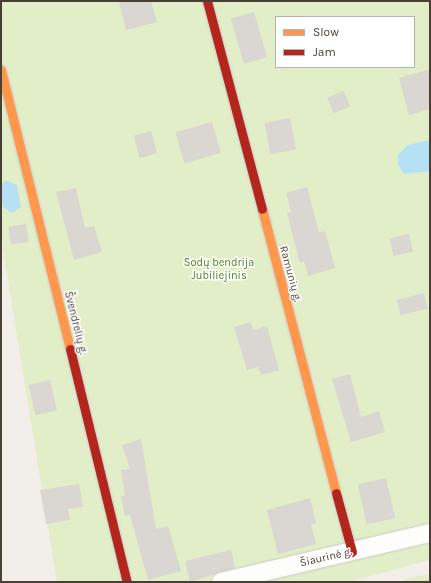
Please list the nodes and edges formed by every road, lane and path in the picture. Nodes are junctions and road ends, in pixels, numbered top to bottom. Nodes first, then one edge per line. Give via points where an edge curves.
1 (207, 1) edge
2 (1, 70) edge
3 (430, 533) edge
4 (352, 552) junction
5 (127, 582) edge
6 (221, 582) edge

1 - 4 street, Ramunių g.
2 - 5 street, Švendrelių g.
3 - 4 street, Šiaurinė g.
4 - 6 street, Šiaurinė g.

